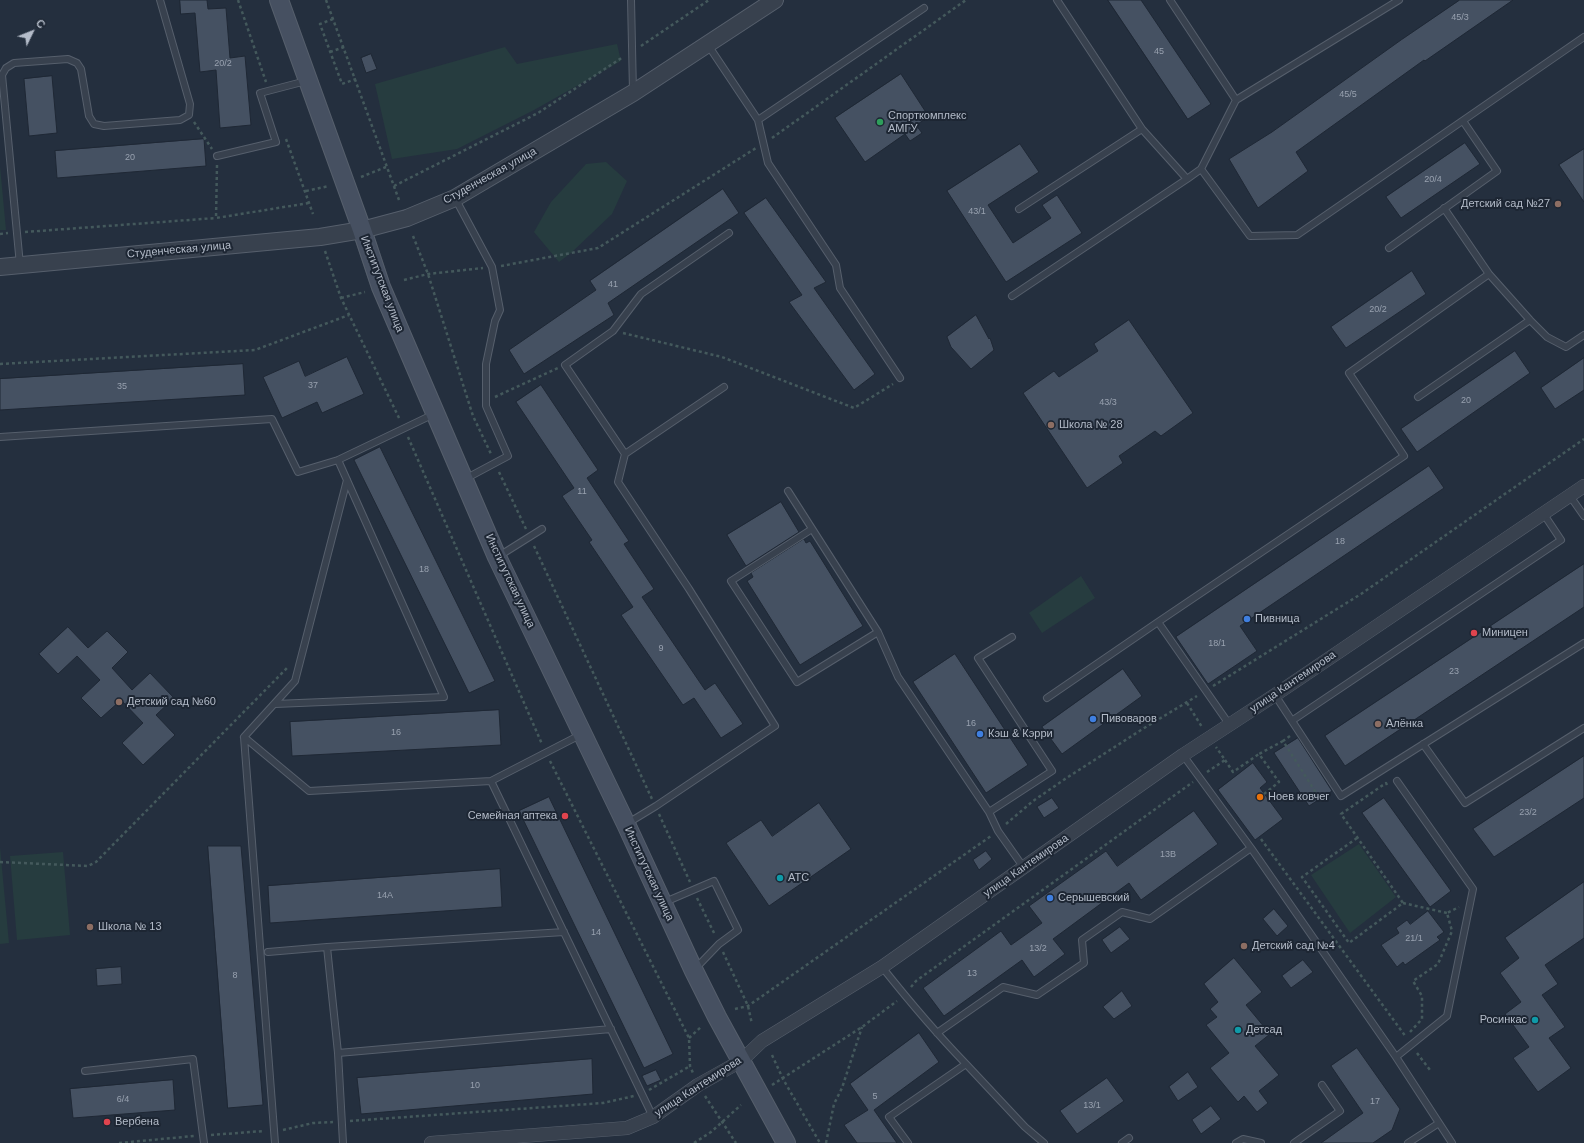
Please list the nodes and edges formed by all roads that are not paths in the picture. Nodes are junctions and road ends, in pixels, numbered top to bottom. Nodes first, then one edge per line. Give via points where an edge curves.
1 (160, 0) edge
2 (279, 0) edge
3 (631, 0) edge
4 (775, 0) edge
5 (1056, 0) edge
6 (1170, 0) edge
7 (1399, 0) edge
8 (924, 8) dead end
9 (1584, 37) edge
10 (708, 44) junction
11 (308, 81) junction
12 (633, 93) junction
13 (1236, 100) junction
14 (758, 120) junction
15 (1463, 121) junction
16 (1142, 129) junction
17 (217, 156) road end
18 (1201, 169) junction
19 (1187, 179) junction
20 (455, 198) junction
21 (1444, 208) junction
22 (1019, 209) dead end
23 (362, 230) junction
24 (729, 233) dead end
25 (1389, 248) dead end
26 (20, 266) junction
27 (0, 267) edge
28 (1489, 274) junction
29 (1012, 296) dead end
30 (1530, 320) junction
31 (1584, 335) edge
32 (900, 378) road end
33 (724, 387) dead end
34 (1418, 397) dead end
35 (436, 413) junction
36 (0, 437) edge
37 (625, 454) junction
38 (338, 460) junction
39 (347, 480) junction
40 (464, 480) junction
41 (1584, 486) edge
42 (788, 491) dead end
43 (1570, 496) junction
44 (1543, 513) junction
45 (1584, 516) edge
46 (542, 529) dead end
47 (812, 529) junction
48 (497, 557) junction
49 (1158, 622) junction
50 (878, 632) junction
51 (1012, 637) dead end
52 (1584, 643) edge
53 (1275, 695) junction
54 (1047, 698) dead end
55 (274, 704) junction
56 (1293, 720) junction
57 (1229, 724) junction
58 (1584, 728) edge
59 (583, 733) junction
60 (244, 737) junction
61 (1423, 744) junction
62 (1183, 755) junction
63 (491, 781) junction
64 (1397, 781) dead end
65 (989, 812) junction
66 (626, 824) junction
67 (1251, 848) junction
68 (1024, 868) junction
69 (663, 902) junction
70 (564, 932) junction
71 (327, 947) junction
72 (268, 952) dead end
73 (882, 967) junction
74 (694, 971) junction
75 (611, 1029) junction
76 (936, 1033) junction
77 (338, 1053) junction
78 (1396, 1057) junction
79 (741, 1061) junction
80 (966, 1064) junction
81 (85, 1070) dead end
82 (1322, 1085) dead end
83 (653, 1117) junction
84 (1439, 1123) junction
85 (1129, 1138) dead end
86 (204, 1143) edge
87 (275, 1143) edge
88 (343, 1143) edge
89 (431, 1143) edge
90 (786, 1143) edge
91 (908, 1143) edge
92 (1044, 1143) edge
93 (1122, 1143) edge
94 (1236, 1143) edge
95 (1261, 1143) edge
96 (1294, 1143) edge
97 (1408, 1143) edge
98 (1452, 1143) edge

1 - 26 lane via 190,104 189,115 180,120 104,126 94,124 89,116 82,69 68,59 14,64 6,68 2,75
2 - 11 main road, Институтская улица
3 - 12 lane
4 - 10 street, Студенческая улица
5 - 16 lane
6 - 13 lane
7 - 13 lane
8 - 14 lane
9 - 15 lane
10 - 12 street, Студенческая улица
10 - 14 lane
11 - 17 lane via 260,93 276,142
11 - 23 main road, Институтская улица
12 - 20 street, Студенческая улица
13 - 18 lane
14 - 32 lane via 768,162 836,265 840,288
15 - 18 lane via 1297,235 1250,236
15 - 21 lane via 1497,171
16 - 19 lane
16 - 22 lane
18 - 19 lane
19 - 29 lane
20 - 23 street, Студенческая улица via 407,218
20 - 40 lane via 492,267 500,310 495,321 486,364 486,406 508,456
21 - 25 lane
21 - 28 lane
23 - 26 street, Студенческая улица via 320,237
23 - 35 main road, Институтская улица via 381,287
24 - 37 lane via 641,294 613,331 565,365
26 - 27 street, Студенческая улица
28 - 30 lane
28 - 49 lane via 1349,372 1404,456
30 - 31 lane via 1547,337 1566,347
30 - 34 lane
33 - 37 lane
35 - 38 lane
35 - 40 main road, Институтская улица
36 - 38 lane via 272,418 298,472
37 - 66 lane via 618,482 775,726
38 - 39 lane
39 - 55 lane via 296,681
39 - 55 lane via 444,697
40 - 48 main road, Институтская улица
41 - 43 street, улица Кантемирова
42 - 47 lane
43 - 44 street, улица Кантемирова
43 - 45 lane
44 - 53 street, улица Кантемирова
44 - 56 lane via 1560,540
46 - 48 lane
47 - 50 lane
47 - 50 lane via 731,581 797,682
48 - 59 main road, Институтская улица
49 - 54 lane
49 - 57 lane
50 - 65 lane via 898,677
51 - 65 lane via 978,658 1052,771
52 - 61 lane
53 - 56 lane
53 - 57 street, улица Кантемирова
55 - 60 lane
56 - 61 lane via 1341,796
57 - 62 street, улица Кантемирова
58 - 61 lane via 1465,804
59 - 63 lane
59 - 66 main road, Институтская улица
60 - 63 lane via 309,791
60 - 87 lane
62 - 67 lane
62 - 68 street, улица Кантемирова
63 - 70 lane
64 - 78 lane via 1473,889 1447,1016
65 - 68 lane via 998,831
66 - 69 main road, Институтская улица
67 - 76 lane via 1150,919 1122,912 1082,940 1084,963 1036,995 1003,987
67 - 78 lane
68 - 73 street, улица Кантемирова
69 - 74 main road, Институтская улица
69 - 74 lane via 714,881 738,930 719,944
70 - 71 lane
70 - 75 lane
71 - 72 lane
71 - 77 lane
73 - 76 lane
73 - 79 street, улица Кантемирова via 762,1041
74 - 79 main road, Институтская улица
75 - 77 lane
75 - 83 lane
76 - 80 lane
77 - 88 lane
78 - 84 lane
79 - 83 street, улица Кантемирова via 698,1085
79 - 90 main road, Институтская улица
80 - 91 lane via 889,1117
80 - 92 lane
81 - 86 lane via 193,1059
82 - 96 lane via 1340,1111
83 - 89 street, улица Кантемирова via 627,1128
84 - 97 lane
84 - 98 lane
85 - 93 lane
94 - 95 lane via 1243,1139

